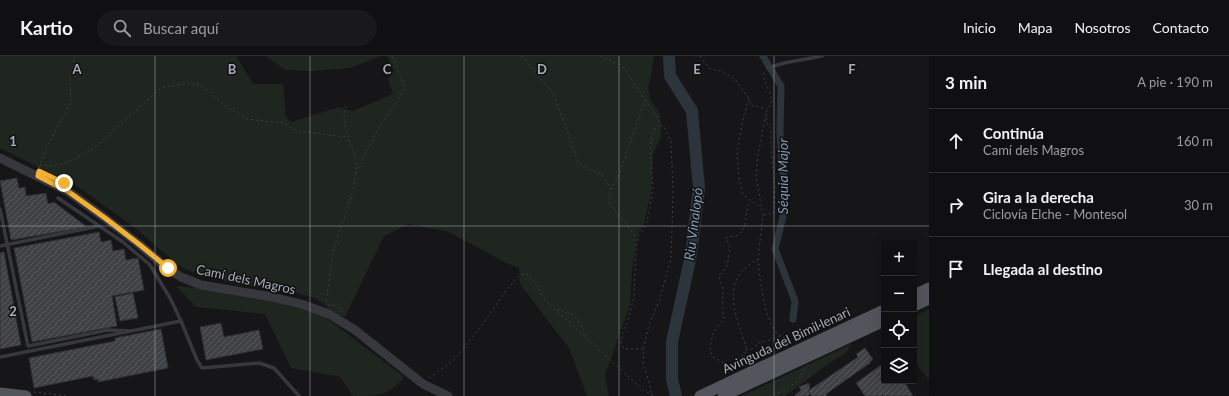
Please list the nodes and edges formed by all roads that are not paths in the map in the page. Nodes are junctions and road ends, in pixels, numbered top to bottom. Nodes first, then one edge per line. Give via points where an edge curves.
1 (822, 56) edge
2 (768, 68) road end
3 (0, 158) edge
4 (58, 198) dead end
5 (0, 209) edge
6 (99, 226) junction
7 (7, 244) junction
8 (0, 246) edge
9 (929, 288) edge
10 (917, 294) edge
11 (929, 299) edge
12 (917, 305) edge
13 (881, 312) edge
14 (181, 320) junction
15 (881, 321) edge
16 (130, 331) junction
17 (0, 357) edge
18 (758, 374) junction
19 (0, 393) edge
20 (26, 396) edge
21 (299, 396) edge
22 (448, 396) edge
23 (700, 396) edge
24 (723, 396) edge

1 - 2 lane
3 - 22 street, Camí dels Magros via 69,192 181,277 201,285 272,296 329,314 360,334 423,384
4 - 6 lane
5 - 7 lane
6 - 7 lane
6 - 14 lane via 150,265
7 - 8 lane
7 - 16 lane via 28,346 108,330
9 - 10 main road
11 - 12 main road
13 - 18 main road, Avinguda del Bimil·lenari
14 - 16 lane
14 - 21 lane via 202,368 259,363 274,368
15 - 18 main road, Avinguda del Bimil·lenari
16 - 17 lane
18 - 23 main road, Avinguda del Bimil·lenari, bridge
18 - 24 main road, Avinguda del Bimil·lenari
19 - 20 main road

